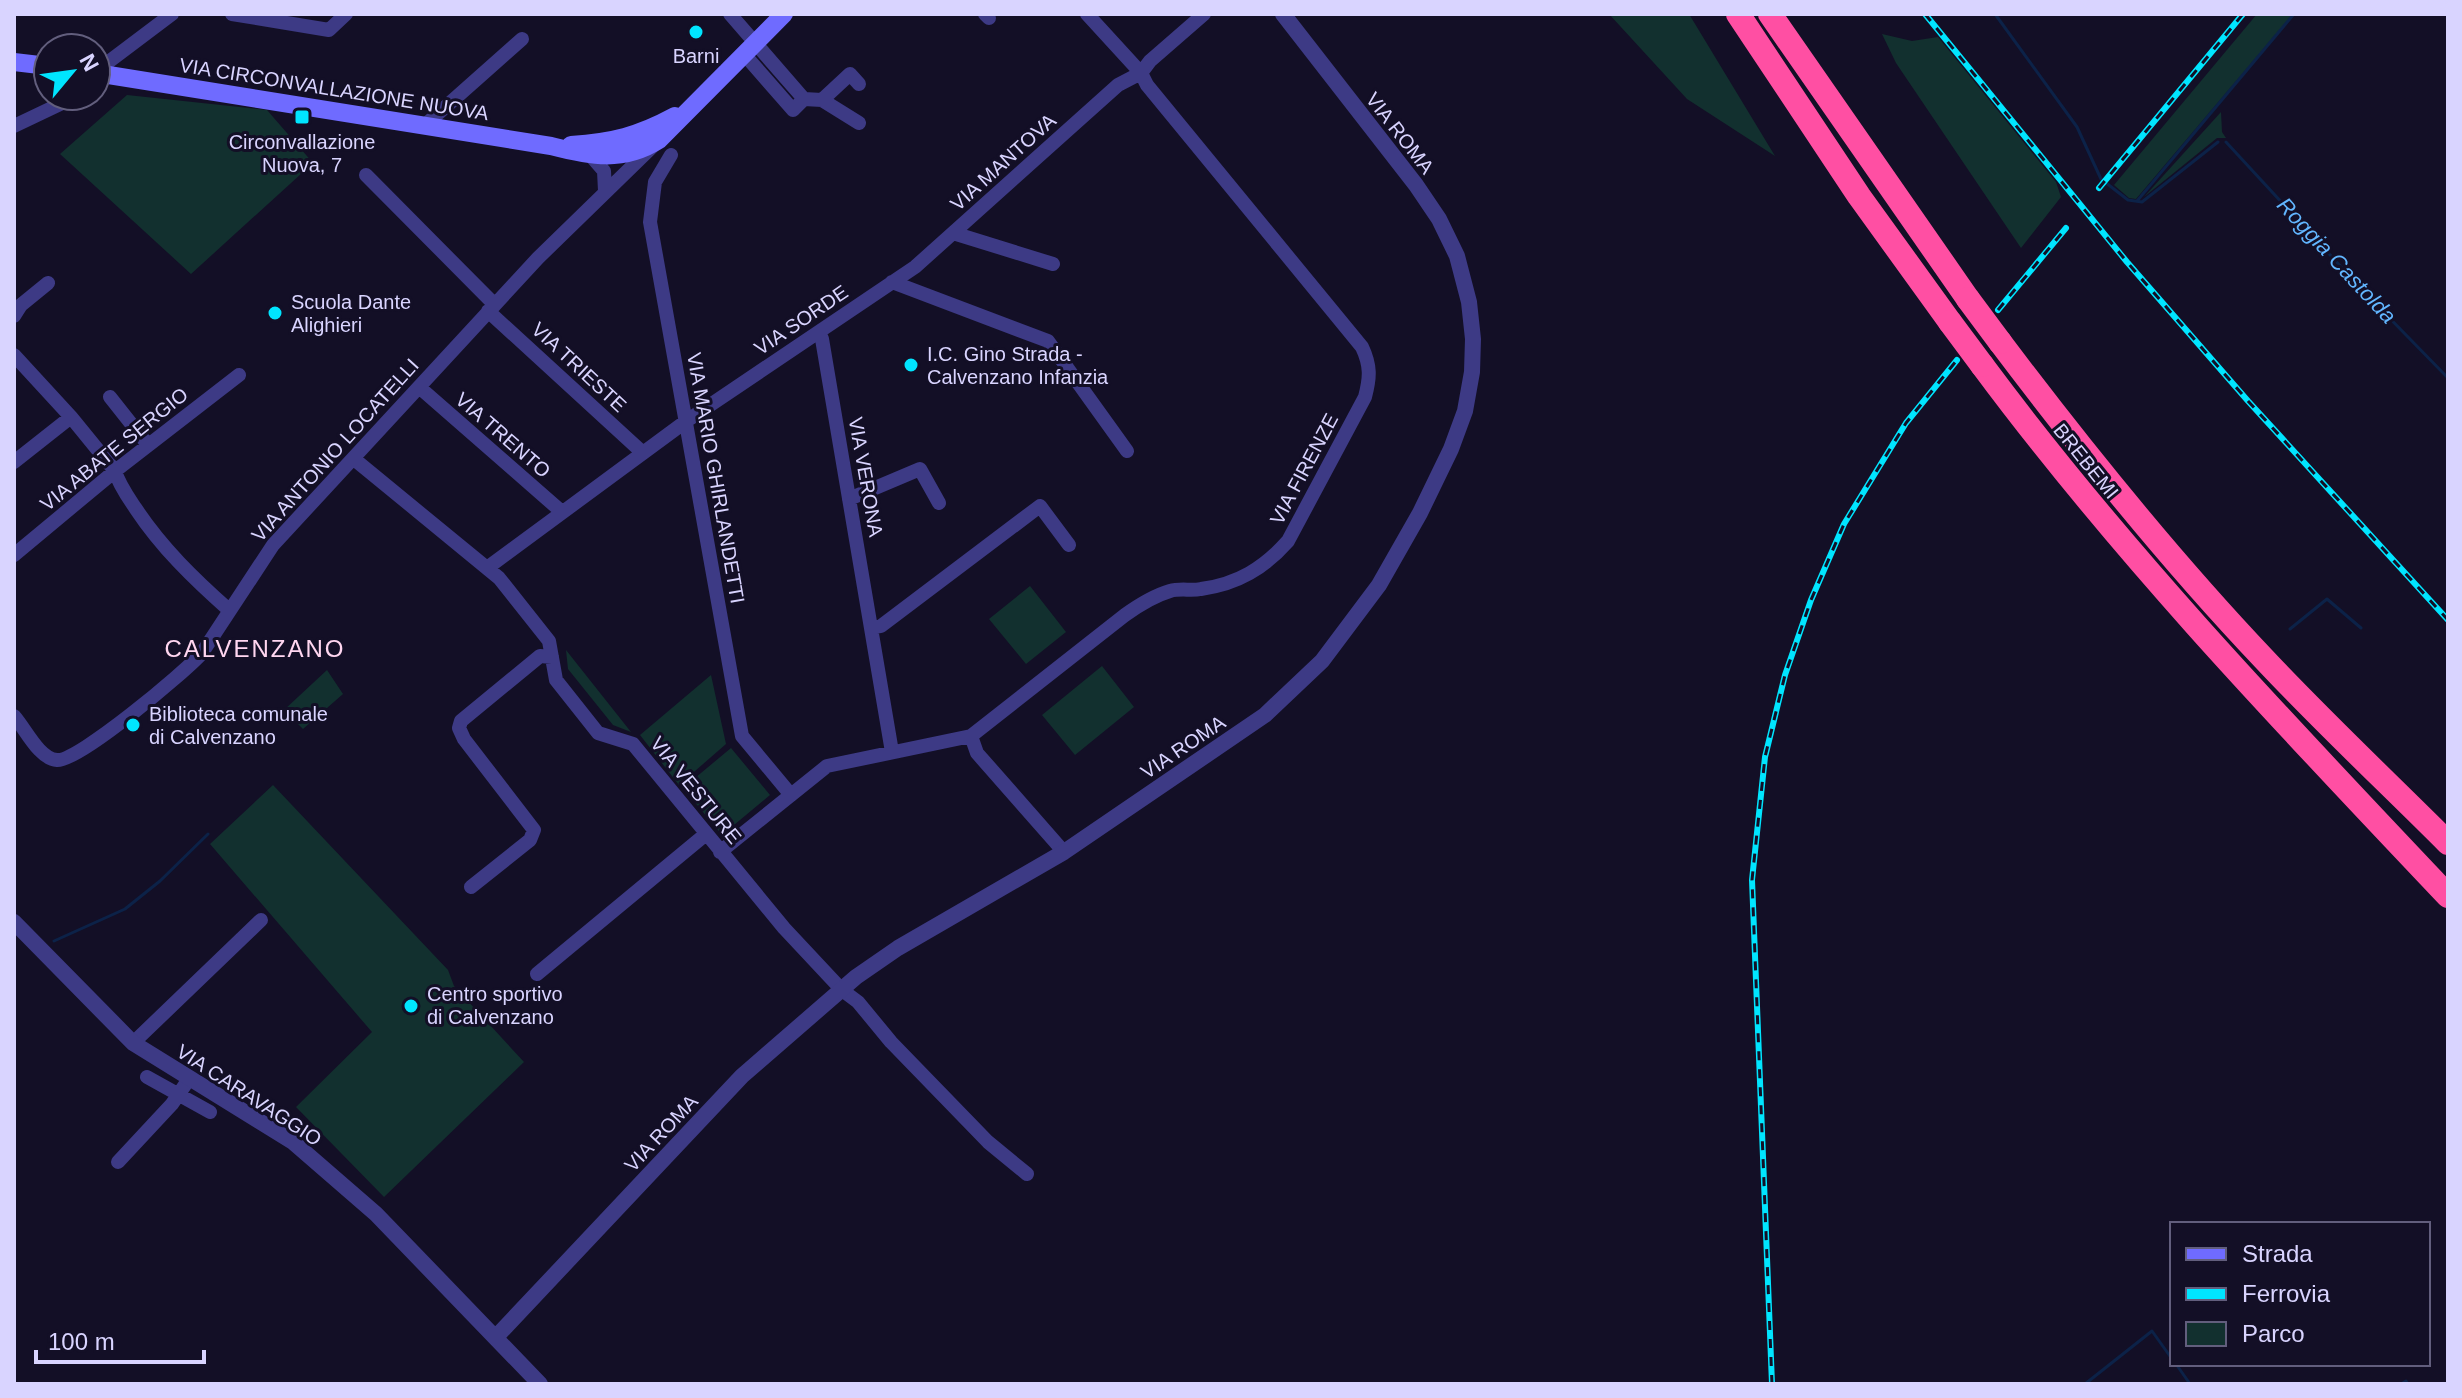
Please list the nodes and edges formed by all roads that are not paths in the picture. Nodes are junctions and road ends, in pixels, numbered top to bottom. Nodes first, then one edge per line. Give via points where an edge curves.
1 (172, 14) edge
2 (232, 14) edge
3 (346, 14) edge
4 (730, 14) edge
5 (784, 14) edge
6 (1087, 14) edge
7 (1204, 14) edge
8 (1283, 14) edge
9 (1738, 14) edge
10 (1770, 14) edge
11 (522, 39) dead end
12 (750, 48) junction
13 (1141, 73) junction
14 (112, 74) edge
15 (112, 80) edge
16 (859, 84) dead end
17 (822, 100) junction
18 (43, 112) edge
19 (859, 123) dead end
20 (14, 126) edge
21 (424, 126) junction
22 (551, 146) junction
23 (639, 146) junction
24 (671, 155) dead end
25 (591, 156) junction
26 (366, 175) dead end
27 (607, 188) junction
28 (953, 233) junction
29 (1053, 264) dead end
30 (892, 282) junction
31 (48, 283) dead end
32 (491, 307) junction
33 (14, 316) edge
34 (819, 333) junction
35 (14, 355) edge
36 (239, 375) dead end
37 (419, 387) junction
38 (110, 397) dead end
39 (71, 417) junction
40 (685, 422) junction
41 (148, 445) junction
42 (1127, 451) dead end
43 (643, 453) junction
44 (354, 459) junction
45 (14, 462) edge
46 (115, 471) junction
47 (849, 499) junction
48 (939, 503) dead end
49 (562, 512) junction
50 (1069, 545) dead end
51 (14, 555) edge
52 (487, 568) junction
53 (229, 610) junction
54 (871, 628) junction
55 (552, 657) junction
56 (14, 716) edge
57 (971, 736) junction
58 (892, 752) junction
59 (791, 795) junction
60 (706, 834) junction
61 (2448, 843) edge
62 (720, 852) junction
63 (1064, 852) junction
64 (471, 887) dead end
65 (2448, 896) edge
66 (261, 920) dead end
67 (14, 922) edge
68 (537, 974) dead end
69 (842, 990) junction
70 (133, 1043) junction
71 (147, 1077) dead end
72 (189, 1079) junction
73 (178, 1095) junction
74 (210, 1112) dead end
75 (118, 1162) dead end
76 (1027, 1174) dead end
77 (496, 1337) junction
78 (540, 1384) edge

1 - 14 street, VIA CIRCONVALLAZIONE NUOVA via 122,53 121,70
2 - 3 street via 329,30
4 - 12 street
5 - 12 main road
6 - 13 street, VIA FIRENZE
7 - 13 street
8 - 63 street, VIA ROMA via 1416,185 1457,256 1473,339 1465,411 1420,513 1379,585 1322,661 1265,715
9 - 65 highway, BREBEMI, bridge via 1859,196 2101,518 2215,649
10 - 61 highway, BREBEMI, bridge via 1968,299 2099,469 2263,659
11 - 21 street
12 - 17 street via 793,110 804,99
12 - 23 main road via 685,111
13 - 28 street, VIA MANTOVA via 1118,85
13 - 57 street, VIA FIRENZE via 1362,347 1371,376 1365,397 1288,541 1272,560 1229,583 1173,589 1150,598
15 - 21 main road, VIA CIRCONVALLAZIONE NUOVA
16 - 17 street via 850,74
17 - 19 street
18 - 20 street
21 - 22 main road, VIA CIRCONVALLAZIONE NUOVA
22 - 23 main road
22 - 25 main road
23 - 25 main road
23 - 27 street, VIA ANTONIO LOCATELLI
23 - 27 street, VIA ANTONIO LOCATELLI
24 - 40 street, VIA MARIO GHIRLANDETTI via 655,182 650,222
25 - 27 street via 604,171
26 - 32 street, VIA TRIESTE
27 - 32 street, VIA ANTONIO LOCATELLI
28 - 29 street
28 - 30 street, VIA MANTOVA
30 - 34 street, VIA SORDE
30 - 42 street via 1048,341
31 - 33 street
32 - 37 street, VIA ANTONIO LOCATELLI
32 - 43 street, VIA TRIESTE
34 - 40 street, VIA SORDE
34 - 47 street, VIA VERONA
35 - 39 street
36 - 41 street, VIA ABATE SERGIO
37 - 44 street, VIA ANTONIO LOCATELLI
37 - 49 street, VIA TRENTO
38 - 41 street
39 - 45 street
39 - 46 street
40 - 43 street, VIA SORDE
40 - 59 street, VIA MARIO GHIRLANDETTI via 742,736
41 - 46 street, VIA ABATE SERGIO
43 - 49 street, VIA SORDE
44 - 52 street, VIA VESTURE
44 - 53 street, VIA ANTONIO LOCATELLI via 273,545
46 - 51 street, VIA ABATE SERGIO
46 - 53 street via 151,530 185,571
47 - 48 street via 920,469
47 - 54 street, VIA VERONA
49 - 52 street, VIA SORDE
50 - 54 street via 1040,506 881,626
52 - 55 street, VIA VESTURE via 549,641
53 - 56 street, VIA ANTONIO LOCATELLI via 188,669 70,757 52,759
54 - 58 street, VIA VERONA
55 - 60 street, VIA VESTURE via 556,680 598,733 633,744
55 - 64 street via 540,656 461,721 464,739 534,830 530,840
57 - 58 street, VIA FIRENZE
57 - 63 street via 977,753
58 - 59 street, VIA FIRENZE via 827,766
59 - 62 street, VIA FIRENZE
60 - 62 street, VIA VESTURE
60 - 68 street
62 - 69 street, VIA VESTURE
63 - 69 street, VIA ROMA via 898,948
66 - 70 street
67 - 70 street, VIA CARAVAGGIO
69 - 76 street, VIA VESTURE via 988,1142
69 - 77 street, VIA ROMA via 742,1076
70 - 72 street, VIA CARAVAGGIO
71 - 73 street
72 - 73 street
72 - 77 street, VIA CARAVAGGIO via 293,1142 376,1214
73 - 74 street
73 - 75 street
77 - 78 street, VIA CARAVAGGIO

